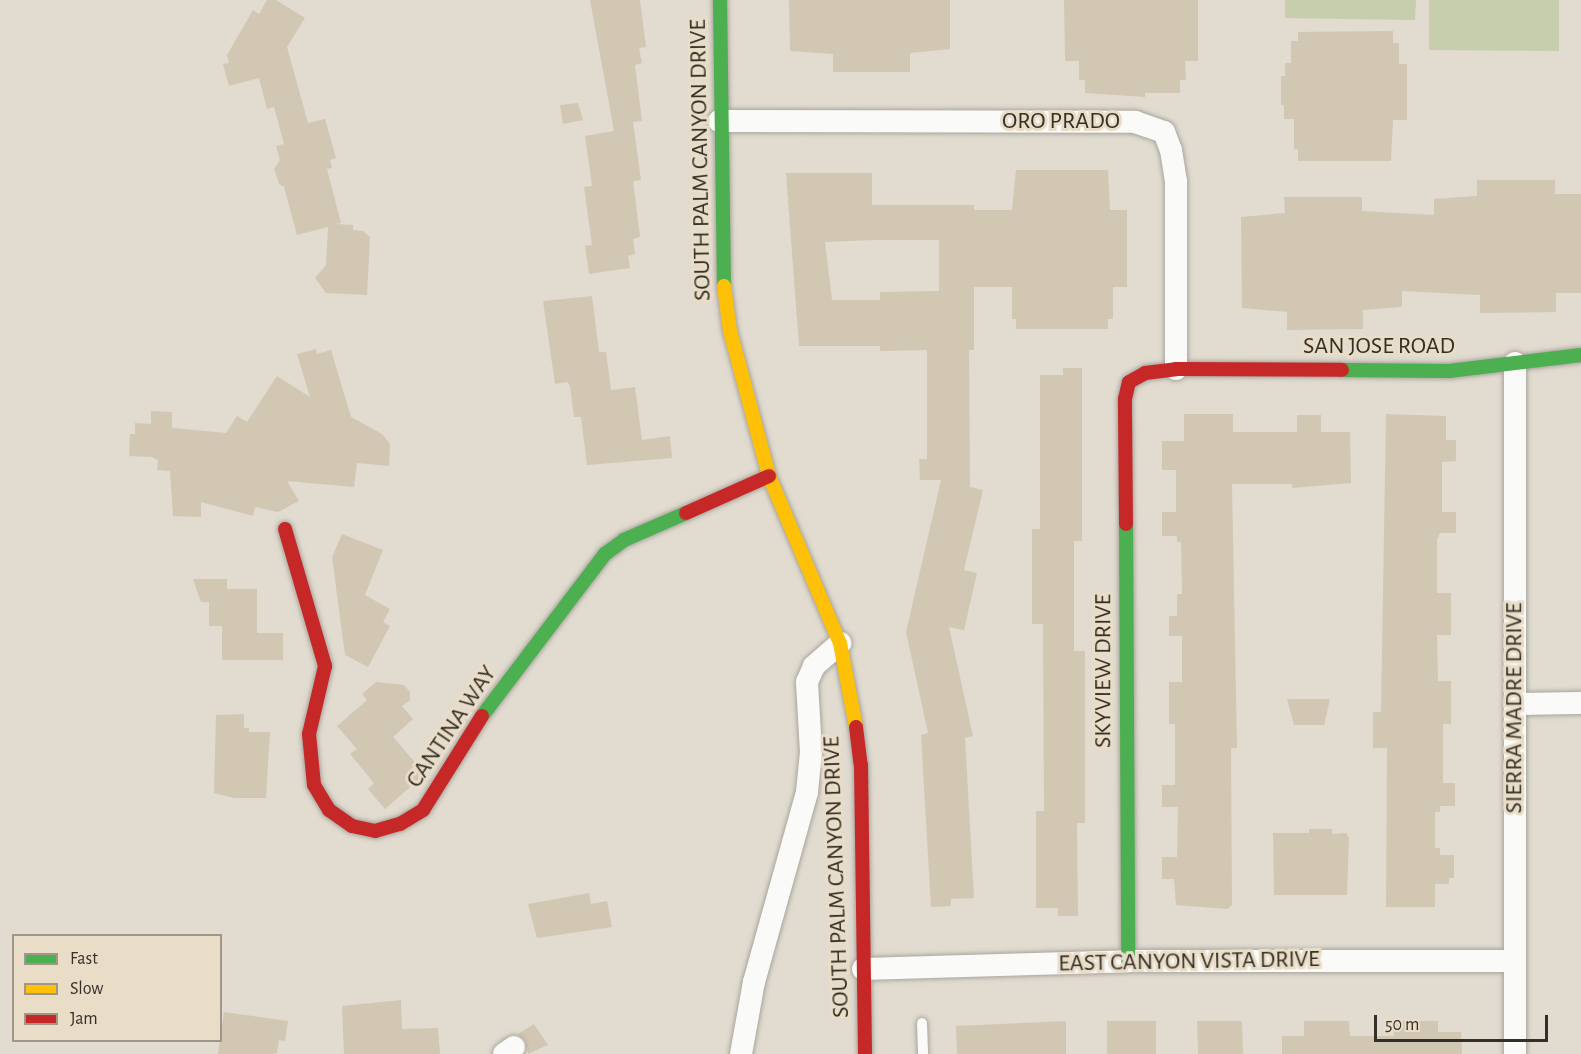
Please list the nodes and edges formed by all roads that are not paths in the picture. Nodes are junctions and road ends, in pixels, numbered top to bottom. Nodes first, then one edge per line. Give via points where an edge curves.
1 (720, 0) edge
2 (719, 121) junction
3 (1581, 355) edge
4 (1515, 363) junction
5 (1176, 369) junction
6 (1129, 381) joint
7 (769, 476) junction
8 (285, 529) dead end
9 (840, 643) junction
10 (1581, 703) edge
11 (1515, 704) junction
12 (1128, 961) junction
13 (1515, 961) junction
14 (863, 969) junction
15 (922, 1023) dead end
16 (741, 1054) edge
17 (866, 1054) edge
18 (923, 1054) edge
19 (1515, 1054) edge

1 - 2 street, SOUTH PALM CANYON DRIVE
2 - 5 street, ORO PRADO via 1135,122 1164,132 1176,181
2 - 7 street, SOUTH PALM CANYON DRIVE via 721,267 730,331
3 - 4 street, SAN JOSE ROAD
4 - 5 street, SAN JOSE ROAD via 1449,371
4 - 11 street, SIERRA MADRE DRIVE
5 - 6 street, SAN JOSE ROAD via 1144,373
6 - 12 street, SKYVIEW DRIVE via 1125,399
7 - 8 street, CANTINA WAY via 624,540 605,554 463,741 423,810 400,824 375,831 352,826 329,810 314,785 309,734 325,666
7 - 9 street, SOUTH PALM CANYON DRIVE
9 - 14 street, SOUTH PALM CANYON DRIVE via 861,765
9 - 16 street via 814,666 807,682 811,752 807,792 757,973
10 - 11 street
11 - 13 street, SIERRA MADRE DRIVE
12 - 13 street, EAST CANYON VISTA DRIVE
12 - 14 street, EAST CANYON VISTA DRIVE
13 - 19 street, SIERRA MADRE DRIVE
14 - 17 street, SOUTH PALM CANYON DRIVE
15 - 18 lane

